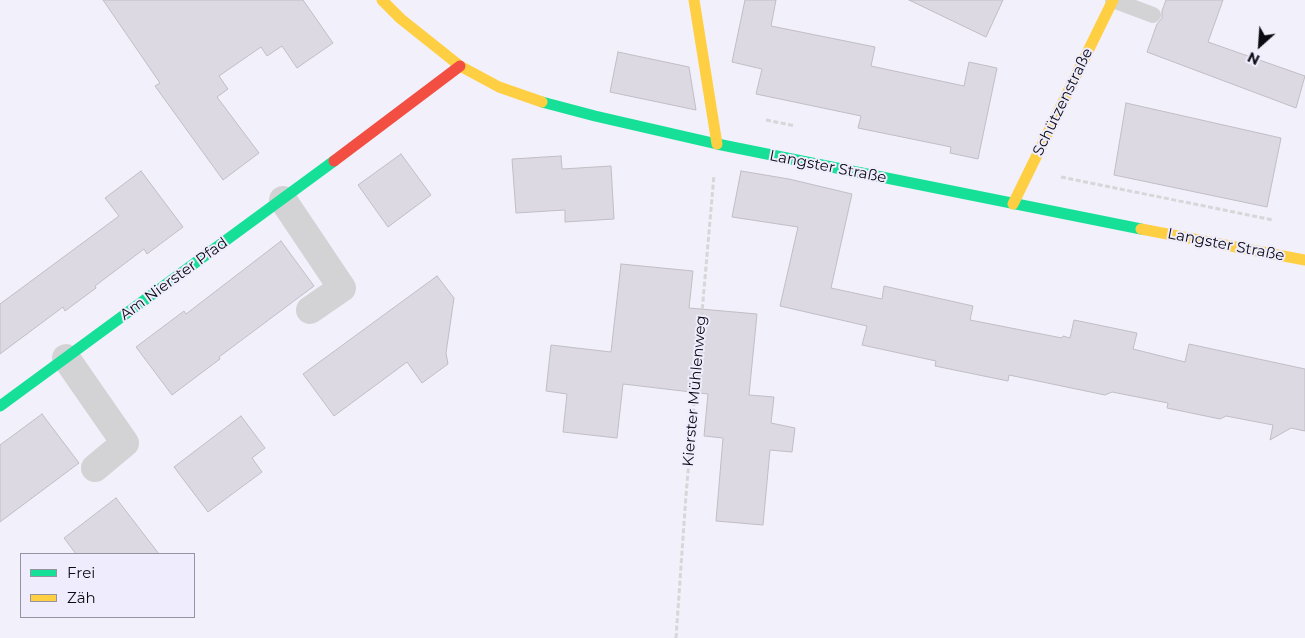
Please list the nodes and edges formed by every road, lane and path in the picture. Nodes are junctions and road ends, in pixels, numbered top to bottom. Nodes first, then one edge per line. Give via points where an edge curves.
1 (382, 0) edge
2 (694, 0) edge
3 (1113, 0) edge
4 (1154, 15) dead end
5 (460, 66) junction
6 (762, 120) dead end
7 (800, 127) dead end
8 (717, 144) junction
9 (1027, 176) junction
10 (283, 200) junction
11 (1013, 204) junction
12 (1278, 221) dead end
13 (1305, 260) edge
14 (310, 310) dead end
15 (66, 358) junction
16 (0, 406) edge
17 (95, 468) dead end
18 (676, 638) edge

1 - 5 street, Langster Straße
2 - 8 street
3 - 4 lane
3 - 9 street, Schützenstraße
5 - 8 street, Langster Straße via 528,98
5 - 10 street, Am Nierster Pfad
6 - 7 path
8 - 11 street, Langster Straße
8 - 18 path, Kierster Mühlenweg
9 - 11 street, Schützenstraße
9 - 12 path via 1059,177
10 - 14 street via 342,288
10 - 15 street, Am Nierster Pfad
11 - 13 street, Langster Straße
15 - 16 street, Am Nierster Pfad
15 - 17 street via 125,443

